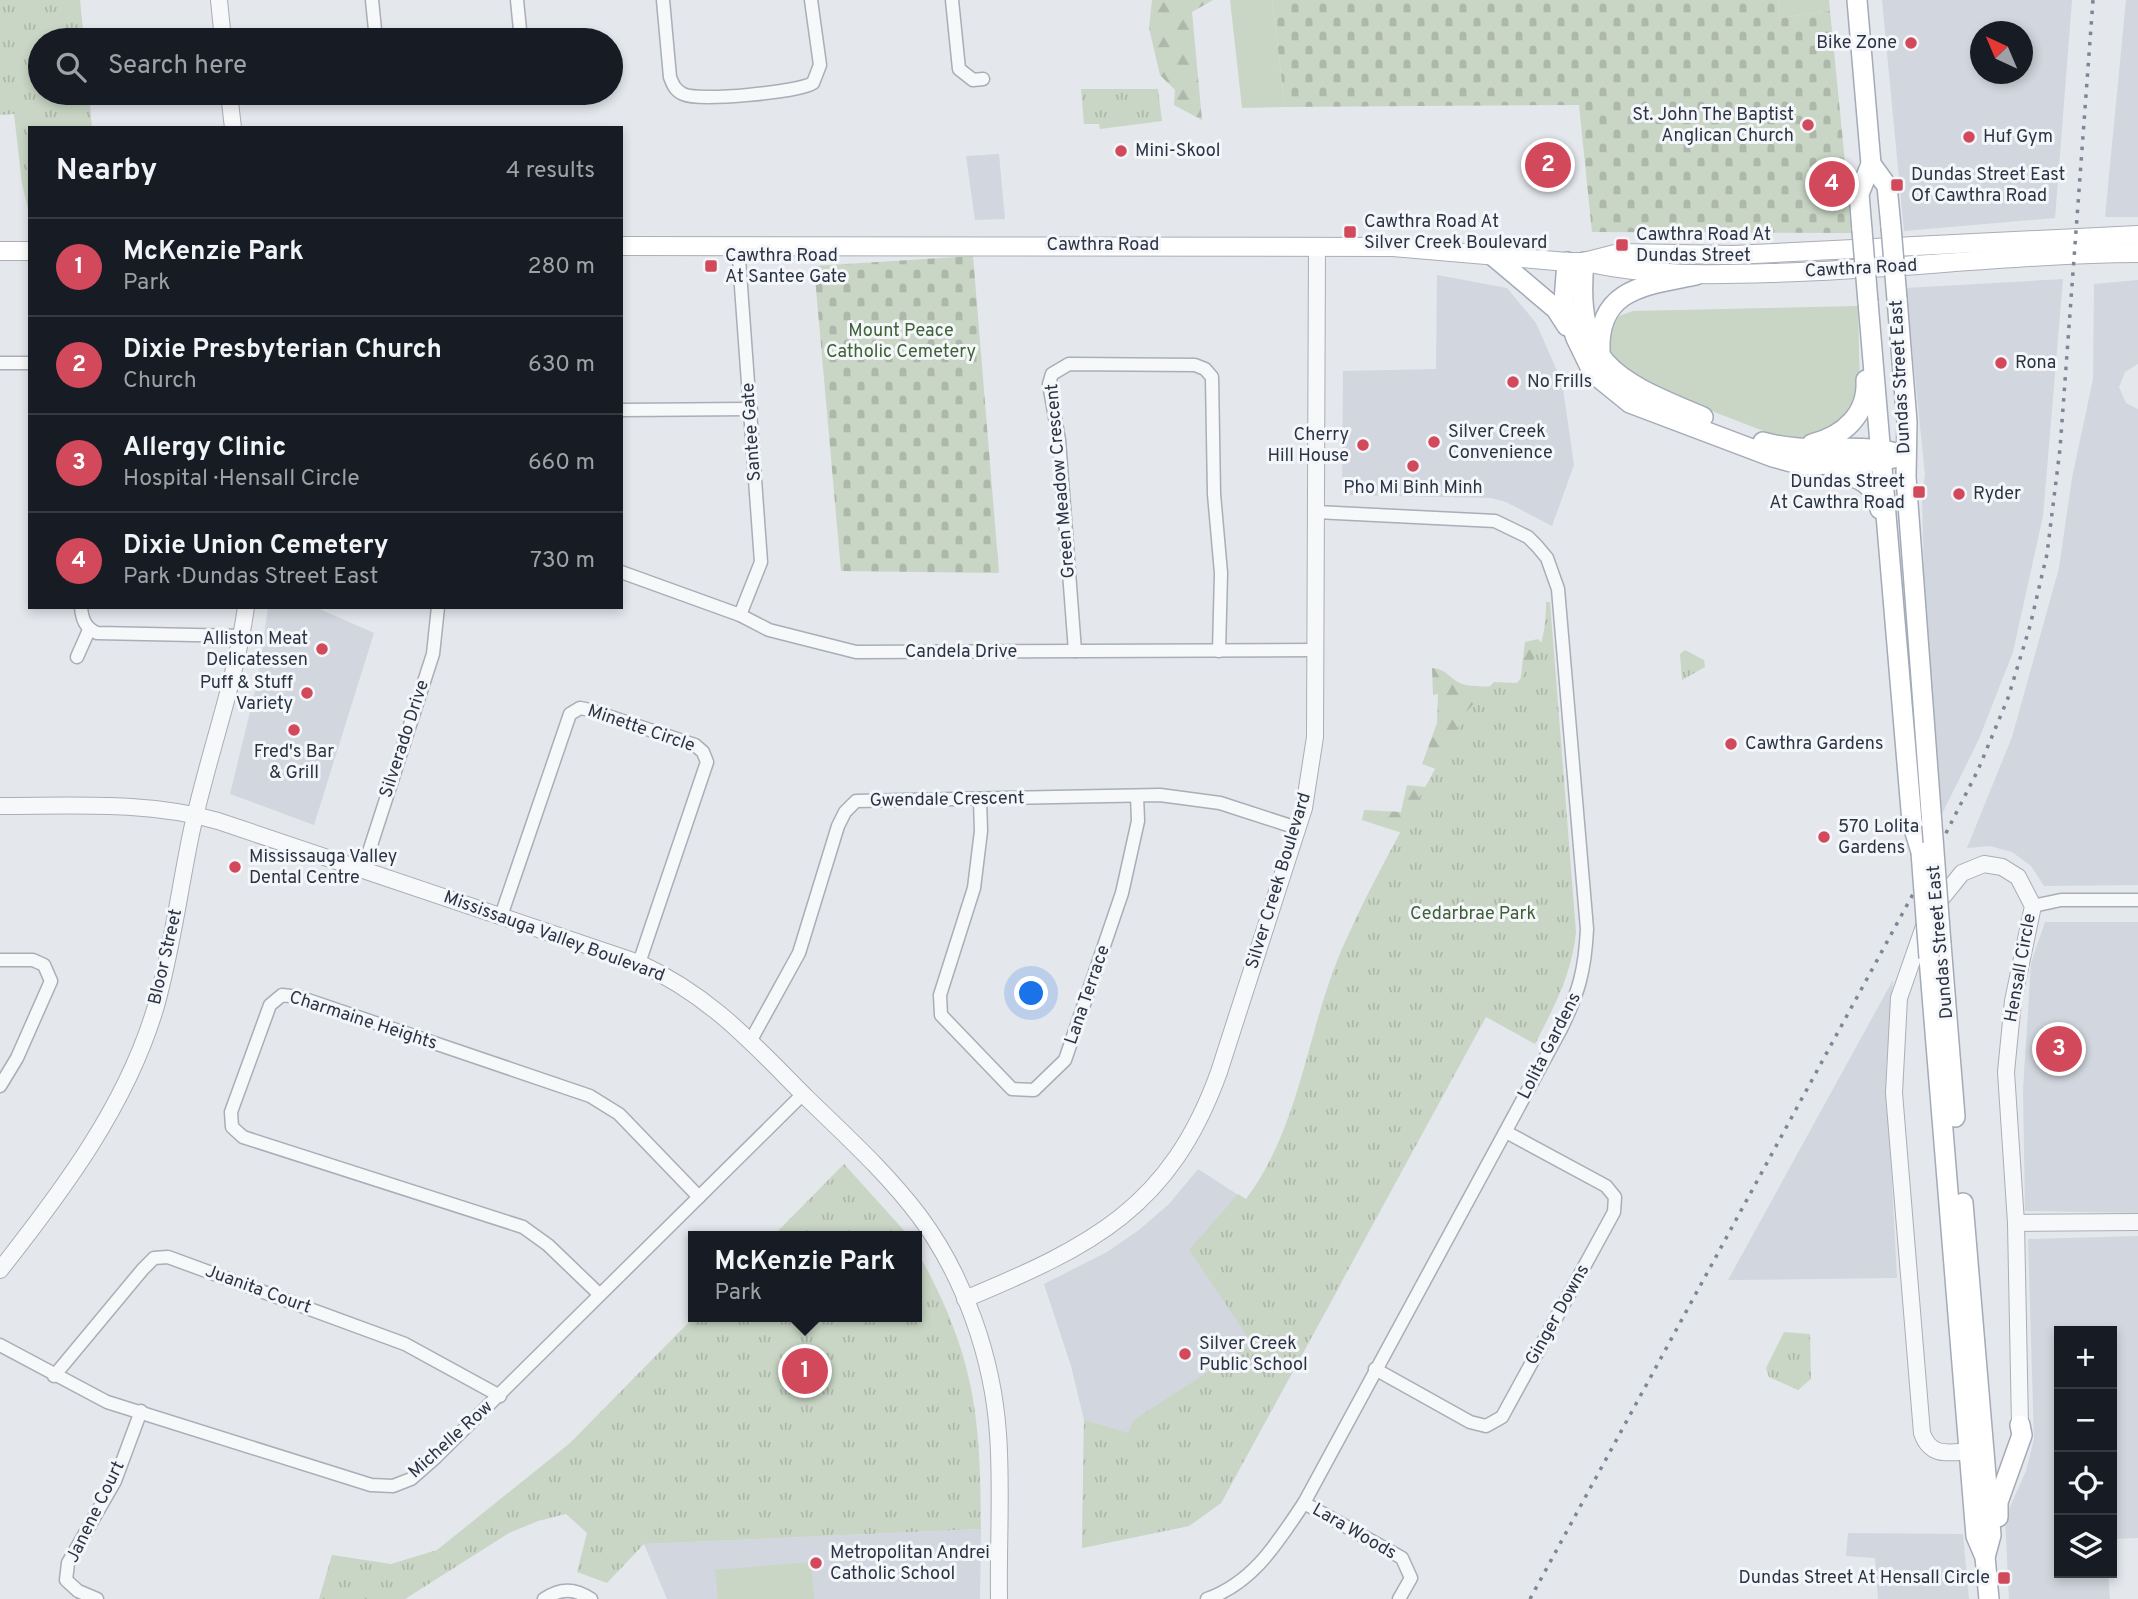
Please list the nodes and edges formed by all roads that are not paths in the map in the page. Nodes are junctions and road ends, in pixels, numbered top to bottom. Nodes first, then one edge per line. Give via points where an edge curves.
1 (219, 0) edge
2 (372, 0) edge
3 (517, 0) edge
4 (663, 0) edge
5 (811, 0) edge
6 (951, 0) edge
7 (1857, 0) edge
8 (222, 28) edge
9 (375, 28) edge
10 (520, 28) edge
11 (983, 79) dead end
12 (230, 105) edge
13 (233, 126) edge
14 (1871, 164) junction
15 (2138, 235) edge
16 (738, 245) junction
17 (623, 246) edge
18 (1317, 247) junction
19 (0, 251) edge
20 (28, 251) edge
21 (2138, 253) edge
22 (1492, 255) junction
23 (1576, 262) junction
24 (1696, 275) junction
25 (1870, 330) junction
26 (1576, 338) junction
27 (1600, 356) junction
28 (0, 363) edge
29 (28, 363) edge
30 (751, 409) junction
31 (623, 410) edge
32 (1880, 455) junction
33 (1906, 455) junction
34 (1800, 456) junction
35 (1316, 512) junction
36 (1888, 554) junction
37 (623, 573) edge
38 (81, 609) edge
39 (246, 609) edge
40 (438, 609) edge
41 (740, 615) junction
42 (89, 630) junction
43 (242, 636) junction
44 (1219, 650) junction
45 (1315, 650) junction
46 (1075, 651) junction
47 (77, 657) dead end
48 (1137, 796) junction
49 (980, 800) junction
50 (0, 806) edge
51 (196, 815) junction
52 (1297, 828) junction
53 (363, 870) junction
54 (2138, 900) edge
55 (2033, 906) junction
56 (500, 916) junction
57 (1935, 951) junction
58 (0, 960) edge
59 (639, 963) junction
60 (751, 1040) junction
61 (0, 1086) edge
62 (803, 1094) junction
63 (1506, 1132) junction
64 (699, 1197) junction
65 (2138, 1222) edge
66 (2016, 1223) junction
67 (0, 1269) edge
68 (599, 1294) junction
69 (965, 1299) junction
70 (0, 1345) edge
71 (1375, 1369) junction
72 (54, 1376) junction
73 (500, 1396) junction
74 (141, 1411) junction
75 (2020, 1425) junction
76 (1976, 1443) junction
77 (1304, 1503) junction
78 (1992, 1535) junction
79 (1985, 1557) junction
80 (97, 1599) edge
81 (544, 1599) edge
82 (591, 1599) edge
83 (999, 1599) edge
84 (1207, 1599) edge
85 (1399, 1599) edge
86 (1989, 1599) edge

1 - 8 street
2 - 9 street
3 - 10 street
4 - 5 street via 670,77 675,88 691,97 790,91 813,83 820,65
6 - 11 street via 960,69 973,80
7 - 14 main road, Dundas Street East
12 - 13 street
14 - 25 main road, Dundas Street East, bridge via 1859,194
14 - 33 main road, Dundas Street East, bridge via 1888,186
15 - 23 main road, Cawthra Road via 1733,255 1619,253
16 - 17 main road, Cawthra Road
16 - 18 main road, Cawthra Road
16 - 30 street, Santee Gate
18 - 22 main road, Cawthra Road
18 - 35 street, Silver Creek Boulevard
19 - 20 main road
21 - 24 main road, Cawthra Road
22 - 23 main road, Cawthra Road
22 - 26 main road via 1556,309
23 - 24 main road, Cawthra Road
23 - 26 main road via 1564,301
23 - 27 main road via 1587,332
24 - 27 main road via 1638,288 1622,297 1604,318 1599,332
25 - 32 main road, Dundas Street East
25 - 34 main road via 1864,344 1867,393 1858,413 1831,439
26 - 34 main road via 1593,373 1630,403 1765,454
27 - 34 main road via 1623,381 1642,391
28 - 29 street
30 - 31 street
30 - 41 street, Santee Gate via 761,562
32 - 33 main road
32 - 34 main road via 1864,446
32 - 36 main road, Dundas Street East
33 - 57 main road, Dundas Street East, bridge via 1932,825
34 - 36 main road via 1809,474 1849,475 1870,488 1879,502
35 - 45 street, Silver Creek Boulevard
35 - 63 street, Lolita Gardens via 1495,521 1537,546 1547,558 1558,589 1587,929 1585,970 1561,1029
36 - 57 main road, Dundas Street East, bridge via 1912,822 1921,852
37 - 41 street, Candela Drive
38 - 42 street
39 - 43 street, Bloor Street
40 - 53 street, Silverado Drive via 433,654
41 - 46 street, Candela Drive via 769,630 856,652
42 - 43 street
42 - 47 street
43 - 51 street, Bloor Street
44 - 45 street, Candela Drive
44 - 46 street, Candela Drive
44 - 46 street, Green Meadow Crescent via 1221,573 1212,377 1195,365 1069,364 1052,374 1049,384 1059,440
45 - 52 street, Silver Creek Boulevard via 1315,737
48 - 49 street, Gwendale Crescent
48 - 49 street, Lana Terrace via 1138,821 1122,893 1065,1060 1034,1090 1012,1088 941,1015 940,995 974,888
48 - 52 street, Gwendale Crescent via 1220,803
49 - 60 street, Gwendale Crescent via 856,801 845,812 799,953
50 - 51 street, Mississauga Valley Boulevard via 142,806
51 - 53 street, Mississauga Valley Boulevard
51 - 67 street, Bloor Street via 173,938 142,1042 82,1160
52 - 69 street, Silver Creek Boulevard via 1215,1084 1181,1154 1142,1201 1096,1236
53 - 56 street, Mississauga Valley Boulevard
54 - 55 street via 2061,900
55 - 66 street, Hensall Circle via 2008,1042 2007,1108
55 - 76 street, Hensall Circle via 2026,886 2008,869 1984,864 1962,873 1928,915 1899,998 1894,1093 1922,1433 1934,1451
56 - 59 street, Mississauga Valley Boulevard
56 - 59 street, Minette Circle via 570,714 590,709 682,740 703,752 707,762
57 - 76 main road, Dundas Street East
58 - 61 street via 33,960 44,965 51,981
59 - 60 street, Mississauga Valley Boulevard via 693,992
60 - 62 street, Mississauga Valley Boulevard
62 - 64 street, Michelle Row
62 - 69 street, Mississauga Valley Boulevard via 884,1174 921,1219
63 - 71 street, Lolita Gardens
63 - 71 street, Ginger Downs via 1606,1186 1615,1197 1615,1212 1502,1417 1486,1426 1470,1422
64 - 68 street, Michelle Row
64 - 68 street, Charmaine Heights via 619,1114 590,1096 299,997 282,995 271,1005 231,1112 232,1127 243,1137 523,1227
65 - 66 street
66 - 75 street, Hensall Circle
68 - 73 street, Michelle Row
69 - 83 street, Mississauga Valley Boulevard via 982,1345 997,1421
70 - 72 street, Michelle Row
71 - 77 street, Lolita Gardens
72 - 73 street, Juanita Court via 143,1269 154,1258 168,1257 405,1344
72 - 74 street, Michelle Row via 107,1402
73 - 74 street, Michelle Row via 411,1479 393,1486 371,1485
74 - 80 street, Janene Court via 115,1481 68,1563 66,1580
75 - 76 main road via 2006,1444
75 - 78 main road via 2019,1444 1998,1502 1998,1526
76 - 78 main road, Dundas Street East
76 - 79 main road, Dundas Street East via 1976,1536
77 - 84 street, Lolita Gardens via 1247,1579
77 - 85 street, Lara Woods via 1402,1558 1411,1578
78 - 79 main road, Dundas Street East
79 - 86 main road, Dundas Street East
81 - 82 street via 567,1590

